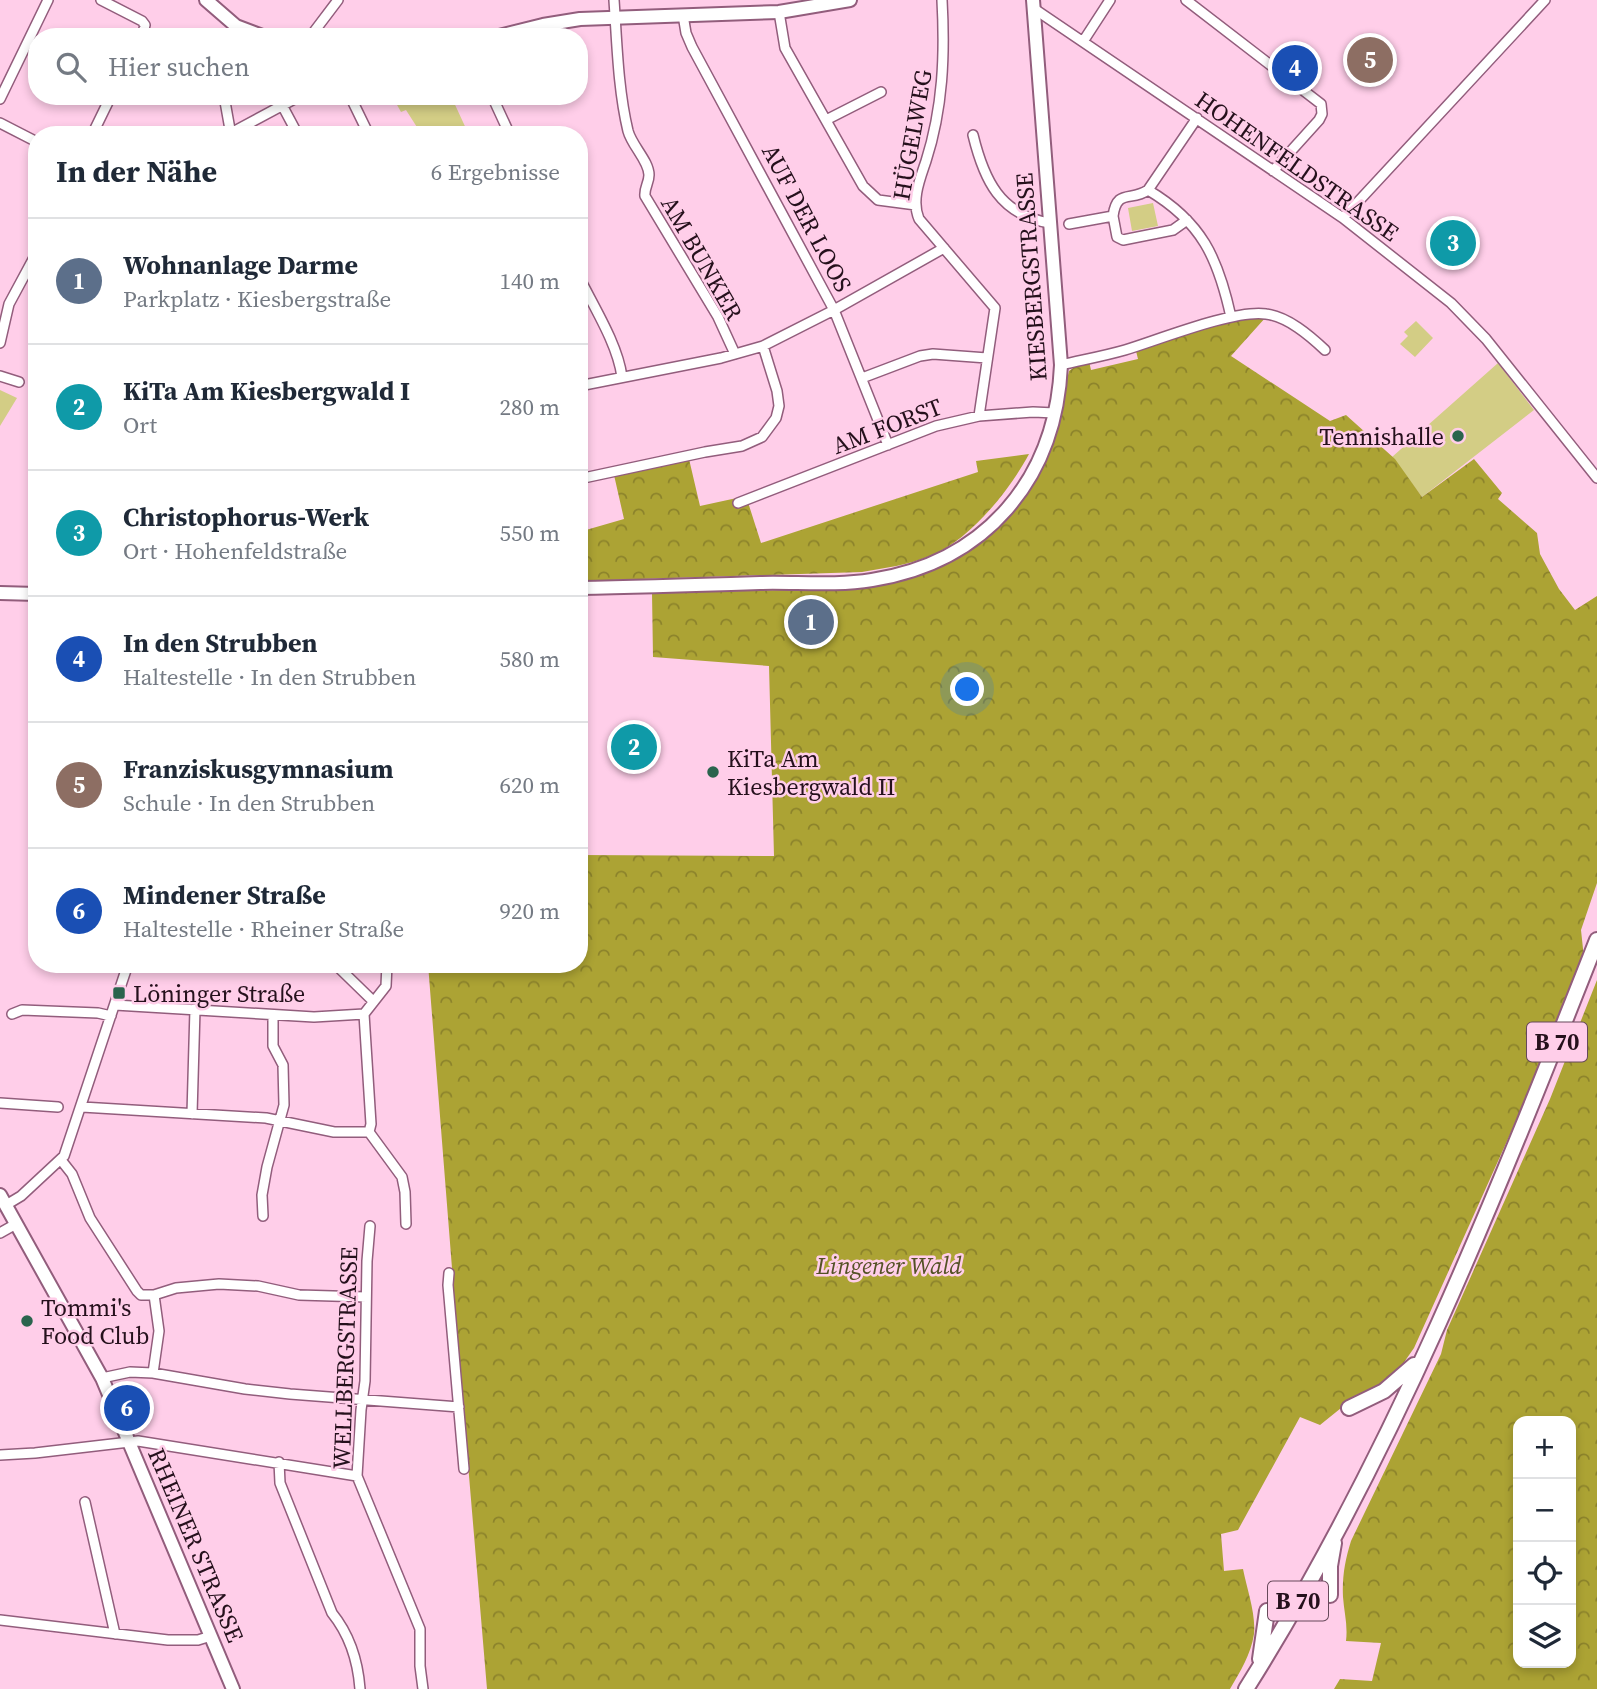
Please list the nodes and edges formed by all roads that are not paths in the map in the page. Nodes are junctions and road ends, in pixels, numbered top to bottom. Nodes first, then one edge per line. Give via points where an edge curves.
1 (48, 0) edge
2 (101, 0) edge
3 (338, 0) edge
4 (614, 0) edge
5 (850, 0) edge
6 (942, 0) edge
7 (1110, 0) edge
8 (1186, 0) edge
9 (1545, 0) edge
10 (208, 1) edge
11 (814, 3) edge
12 (1033, 4) edge
13 (779, 12) junction
14 (683, 15) junction
15 (615, 17) junction
16 (34, 28) edge
17 (144, 28) edge
18 (241, 28) edge
19 (317, 28) edge
20 (533, 28) edge
21 (1084, 40) junction
22 (28, 41) edge
23 (881, 92) dead end
24 (0, 99) edge
25 (107, 105) edge
26 (226, 105) edge
27 (282, 105) joint
28 (354, 105) edge
29 (496, 105) edge
30 (1197, 118) junction
31 (826, 120) junction
32 (0, 123) edge
33 (96, 126) edge
34 (230, 126) edge
35 (245, 126) edge
36 (293, 126) edge
37 (365, 126) edge
38 (506, 126) edge
39 (973, 135) dead end
40 (28, 137) edge
41 (1273, 171) junction
42 (1148, 190) junction
43 (916, 205) junction
44 (1113, 216) junction
45 (1343, 218) junction
46 (1187, 220) junction
47 (1050, 223) junction
48 (1069, 224) dead end
49 (944, 248) junction
50 (28, 269) edge
51 (588, 296) edge
52 (834, 310) junction
53 (1231, 317) junction
54 (0, 343) edge
55 (763, 346) junction
56 (1325, 350) dead end
57 (735, 355) junction
58 (987, 358) junction
59 (1061, 365) junction
60 (0, 376) edge
61 (622, 377) junction
62 (862, 378) junction
63 (19, 382) dead end
64 (588, 384) edge
65 (1055, 413) junction
66 (979, 416) junction
67 (888, 445) junction
68 (588, 477) edge
69 (1597, 478) edge
70 (738, 503) dead end
71 (588, 588) edge
72 (0, 593) edge
73 (28, 594) edge
74 (1597, 940) edge
75 (125, 973) edge
76 (344, 973) edge
77 (387, 973) edge
78 (373, 1001) junction
79 (115, 1006) junction
80 (195, 1009) junction
81 (12, 1014) dead end
82 (364, 1014) junction
83 (273, 1015) junction
84 (111, 1016) junction
85 (0, 1103) edge
86 (58, 1107) dead end
87 (82, 1107) junction
88 (192, 1114) junction
89 (279, 1120) junction
90 (369, 1132) junction
91 (61, 1160) junction
92 (3, 1200) edge
93 (263, 1216) dead end
94 (16, 1224) junction
95 (406, 1224) dead end
96 (370, 1226) dead end
97 (0, 1233) edge
98 (449, 1273) dead end
99 (154, 1295) junction
100 (366, 1297) junction
101 (1423, 1357) junction
102 (153, 1373) junction
103 (102, 1378) junction
104 (362, 1400) junction
105 (459, 1407) junction
106 (1349, 1408) dead end
107 (130, 1441) junction
108 (0, 1455) edge
109 (279, 1462) junction
110 (464, 1469) dead end
111 (357, 1476) junction
112 (85, 1502) dead end
113 (1336, 1531) junction
114 (1330, 1594) dead end
115 (1267, 1611) dead end
116 (0, 1620) edge
117 (115, 1634) junction
118 (211, 1636) junction
119 (1258, 1670) junction
120 (233, 1689) edge
121 (360, 1689) edge
122 (423, 1689) edge
123 (1245, 1689) edge

1 - 16 street
2 - 17 street via 135,17
3 - 19 street
4 - 15 street, AM BUNKER
5 - 11 street
6 - 43 street, HÜGELWEG via 945,38 940,104
7 - 21 street
8 - 41 street via 1321,104 1319,120
9 - 45 street
10 - 18 street
11 - 13 street
12 - 21 street, HOHENFELDSTRASSE
12 - 47 street, KIESBERGSTRASSE
13 - 14 street
13 - 31 street via 785,48
14 - 15 street
14 - 52 street, AUF DER LOOS via 692,47
15 - 20 street
15 - 57 street, AM BUNKER via 628,131 649,176 645,196 718,317
21 - 30 street, HOHENFELDSTRASSE
22 - 24 street
23 - 31 street
25 - 33 street
26 - 34 street
27 - 35 street
27 - 36 street
28 - 37 street
29 - 38 street
30 - 41 street, HOHENFELDSTRASSE
30 - 42 street
31 - 43 street via 871,195
32 - 40 street
39 - 47 street via 990,185 1001,199 1025,217
41 - 45 street, HOHENFELDSTRASSE
42 - 44 street via 1119,200
42 - 46 street
43 - 49 street, HÜGELWEG via 919,219
44 - 46 street via 1117,237 1123,240 1173,230
44 - 48 street
45 - 69 street, HOHENFELDSTRASSE via 1472,323
46 - 53 street via 1214,259
47 - 59 street, KIESBERGSTRASSE
49 - 52 street
49 - 58 street, HÜGELWEG via 995,308
50 - 54 street via 9,304
51 - 61 street
52 - 55 street
52 - 62 street, AUF DER LOOS
53 - 56 street via 1273,315 1306,332
53 - 59 street via 1121,352
55 - 57 street
55 - 68 street via 779,406 762,436 742,446
57 - 61 street
58 - 62 street via 920,356
58 - 66 street, HÜGELWEG
59 - 65 street, KIESBERGSTRASSE
60 - 63 street
61 - 64 street
62 - 67 street, AUF DER LOOS
65 - 66 street, AM FORST
65 - 71 street, KIESBERGSTRASSE via 1044,451 1009,506 988,529 934,564 870,580
66 - 67 street, AM FORST via 936,426
67 - 70 street, AM FORST
72 - 73 street
74 - 101 main road, B 70
75 - 79 street
76 - 78 street
77 - 78 street via 386,986
78 - 82 street
79 - 80 street
79 - 84 street
80 - 83 street
80 - 88 street
81 - 84 street via 22,1010
82 - 83 street
82 - 90 street
83 - 89 street via 273,1046 283,1065 284,1105
84 - 87 street
85 - 86 street
87 - 88 street
87 - 91 street
88 - 89 street
89 - 90 street via 334,1132
89 - 93 street via 262,1195
90 - 95 street via 402,1177
91 - 92 street
91 - 99 street via 72,1174 90,1218 137,1291
92 - 94 street, RHEINER STRASSE
94 - 97 street
94 - 103 street, RHEINER STRASSE
96 - 100 street, WELLBERGSTRASSE
98 - 105 street
99 - 100 street via 219,1284 314,1296
99 - 102 street via 159,1331
100 - 104 street, WELLBERGSTRASSE
101 - 106 main road via 1384,1391
101 - 113 main road, B 70
102 - 103 street
102 - 104 street via 245,1389
103 - 107 street, RHEINER STRASSE
104 - 105 street
104 - 111 street, WELLBERGSTRASSE
105 - 110 street
107 - 108 street
107 - 109 street
107 - 118 street, RHEINER STRASSE
109 - 111 street
109 - 121 street via 280,1482 356,1662
111 - 122 street, WELLBERGSTRASSE via 420,1629
112 - 117 street
113 - 114 main road
113 - 119 main road, B 70
115 - 119 main road
116 - 117 street
117 - 118 street via 187,1641
118 - 120 street, RHEINER STRASSE
119 - 123 main road, B 70

